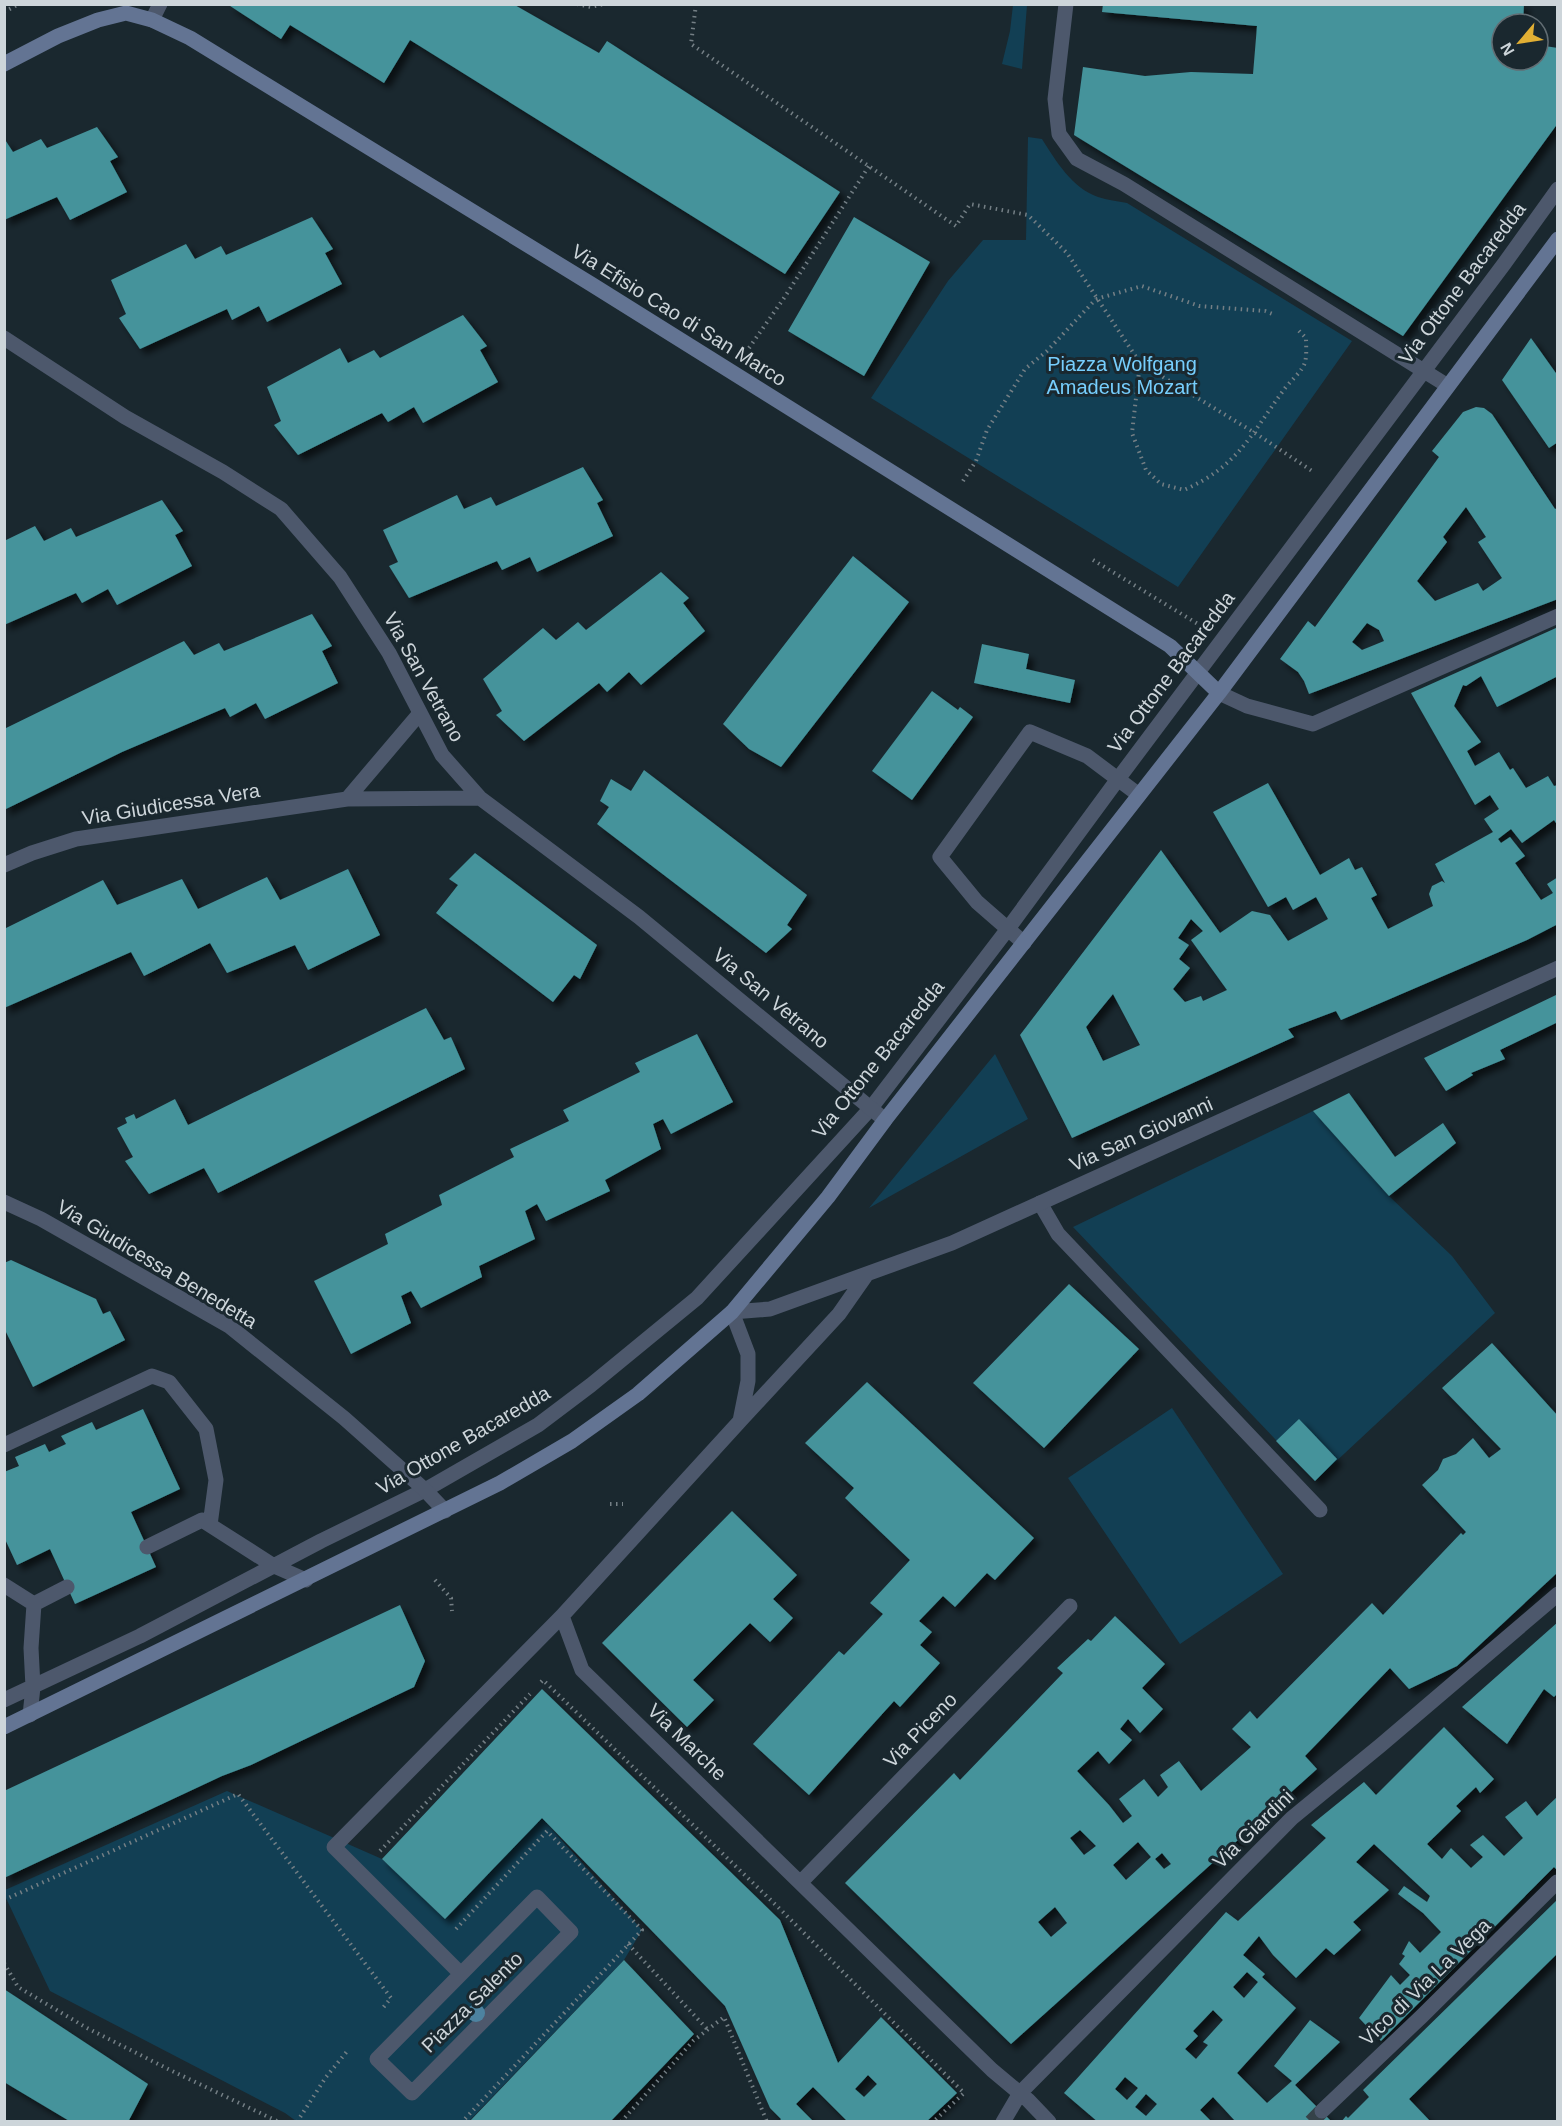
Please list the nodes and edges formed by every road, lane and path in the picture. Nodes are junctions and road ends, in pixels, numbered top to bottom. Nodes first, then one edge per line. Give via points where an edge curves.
1 (19, 4) edge
2 (160, 4) edge
3 (577, 4) edge
4 (604, 4) edge
5 (696, 4) edge
6 (1066, 4) edge
7 (4, 12) edge
8 (152, 20) junction
9 (4, 64) edge
10 (869, 166) junction
11 (1557, 189) edge
12 (1557, 239) edge
13 (1096, 299) junction
14 (1281, 317) dead end
15 (1295, 326) dead end
16 (4, 338) edge
17 (749, 349) dead end
18 (1140, 363) junction
19 (1424, 370) junction
20 (1448, 386) junction
21 (1255, 433) junction
22 (1312, 471) dead end
23 (963, 481) dead end
24 (1557, 616) edge
25 (1197, 673) junction
26 (1220, 693) junction
27 (420, 713) junction
28 (1118, 779) junction
29 (1139, 795) junction
30 (480, 798) junction
31 (347, 799) junction
32 (4, 865) edge
33 (1007, 930) junction
34 (1024, 943) junction
35 (1557, 968) edge
36 (871, 1108) junction
37 (885, 1120) junction
38 (4, 1202) edge
39 (1040, 1203) junction
40 (867, 1274) junction
41 (732, 1312) junction
42 (740, 1421) junction
43 (4, 1445) edge
44 (425, 1490) junction
45 (610, 1504) dead end
46 (624, 1504) dead end
47 (1320, 1510) dead end
48 (445, 1511) junction
49 (210, 1525) junction
50 (147, 1547) dead end
51 (274, 1566) junction
52 (306, 1580) junction
53 (435, 1580) dead end
54 (4, 1585) edge
55 (67, 1587) dead end
56 (1557, 1594) edge
57 (34, 1604) junction
58 (1070, 1606) dead end
59 (452, 1611) dead end
60 (562, 1616) junction
61 (538, 1686) dead end
62 (33, 1687) junction
63 (532, 1692) dead end
64 (4, 1700) edge
65 (30, 1715) junction
66 (4, 1727) edge
67 (372, 1859) dead end
68 (801, 1882) junction
69 (1557, 1882) edge
70 (4, 1900) edge
71 (449, 1936) dead end
72 (628, 1944) junction
73 (4, 1963) edge
74 (461, 1974) junction
75 (377, 2015) dead end
76 (708, 2030) junction
77 (355, 2042) dead end
78 (1020, 2093) junction
79 (1322, 2111) tunnel mouth
80 (279, 2121) edge
81 (297, 2121) edge
82 (462, 2121) edge
83 (621, 2121) edge
84 (767, 2121) edge
85 (933, 2121) edge
86 (1003, 2121) edge
87 (1049, 2121) edge

1 - 7 path
2 - 8 street
3 - 4 path
5 - 10 path via 691,44
6 - 19 street via 1055,99 1059,134 1077,159 1124,184
8 - 9 street, Via Efisio Cao di San Marco via 126,13 98,20
8 - 25 street, Via Efisio Cao di San Marco via 190,38 1170,646
10 - 13 path via 956,226 970,204 1028,215 1067,253
10 - 17 path
11 - 19 street, Via Ottone Bacaredda
12 - 20 street
13 - 14 path via 1142,286 1199,306 1265,311
13 - 18 path
13 - 23 path via 1025,369 987,430 976,461
15 - 21 path via 1306,338 1305,363
16 - 27 street, Via San Vetrano via 125,417 281,509 340,578 389,653
18 - 21 path
18 - 21 path via 1132,433 1146,470 1161,484 1184,490 1206,480 1227,465
19 - 20 street
19 - 25 street, Via Ottone Bacaredda
20 - 26 street
21 - 22 path
24 - 26 street via 1313,724 1247,706
25 - 26 street, Via Efisio Cao di San Marco
25 - 28 street, Via Ottone Bacaredda
26 - 29 street
27 - 30 street, Via San Vetrano via 442,755
27 - 31 street
28 - 29 street
28 - 33 street, Via Ottone Bacaredda
28 - 33 street via 1087,756 1030,732 940,856 977,902
29 - 34 street
30 - 31 street, Via Giudicessa Vera
30 - 36 street, Via San Vetrano via 639,917
31 - 32 street, Via Giudicessa Vera via 76,839
33 - 34 street
33 - 36 street, Via Ottone Bacaredda
34 - 37 street
35 - 39 street, Via San Giovanni
36 - 37 street, Via San Vetrano
36 - 44 street, Via Ottone Bacaredda via 697,1298 538,1425
37 - 41 street via 828,1197
38 - 44 street, Via Giudicessa Benedetta via 230,1326
39 - 40 street, Via San Giovanni via 952,1243
39 - 47 street via 1058,1234
40 - 41 street, Via San Giovanni via 770,1309
40 - 42 street via 839,1314
41 - 42 street via 748,1354 748,1381
41 - 48 street via 638,1394 572,1441
42 - 60 street
43 - 49 street via 152,1376 169,1382 206,1429 216,1480
44 - 48 street, Via Giudicessa Benedetta
44 - 51 street, Via Ottone Bacaredda
45 - 46 path
48 - 52 street
49 - 50 street via 202,1520
49 - 51 street
51 - 52 street
51 - 62 street, Via Ottone Bacaredda
52 - 65 street
53 - 59 path via 451,1598
54 - 57 street
55 - 57 street
56 - 78 street, Via Giardini via 1292,1818
57 - 62 street
58 - 68 street, Via Piceno
60 - 68 street, Via Marche via 582,1670
60 - 74 street, Piazza Salento via 334,1847
61 - 85 path via 543,1680 964,2093
62 - 64 street, Via Ottone Bacaredda
62 - 65 street
63 - 67 path
65 - 66 street
68 - 78 street, Via Marche
69 - 79 street, Vico di Via La Vega
70 - 75 path via 238,1794 391,1998
71 - 72 path via 546,1831 642,1930
72 - 76 path
72 - 82 path
73 - 80 path via 18,1988 77,2022
74 - 74 street, Piazza Salento via 377,2059 412,2093 572,1932 537,1898
76 - 83 path via 693,2041
76 - 84 path via 724,2017
77 - 81 path
78 - 86 street, Via Giardini
78 - 87 street, Via Marche

